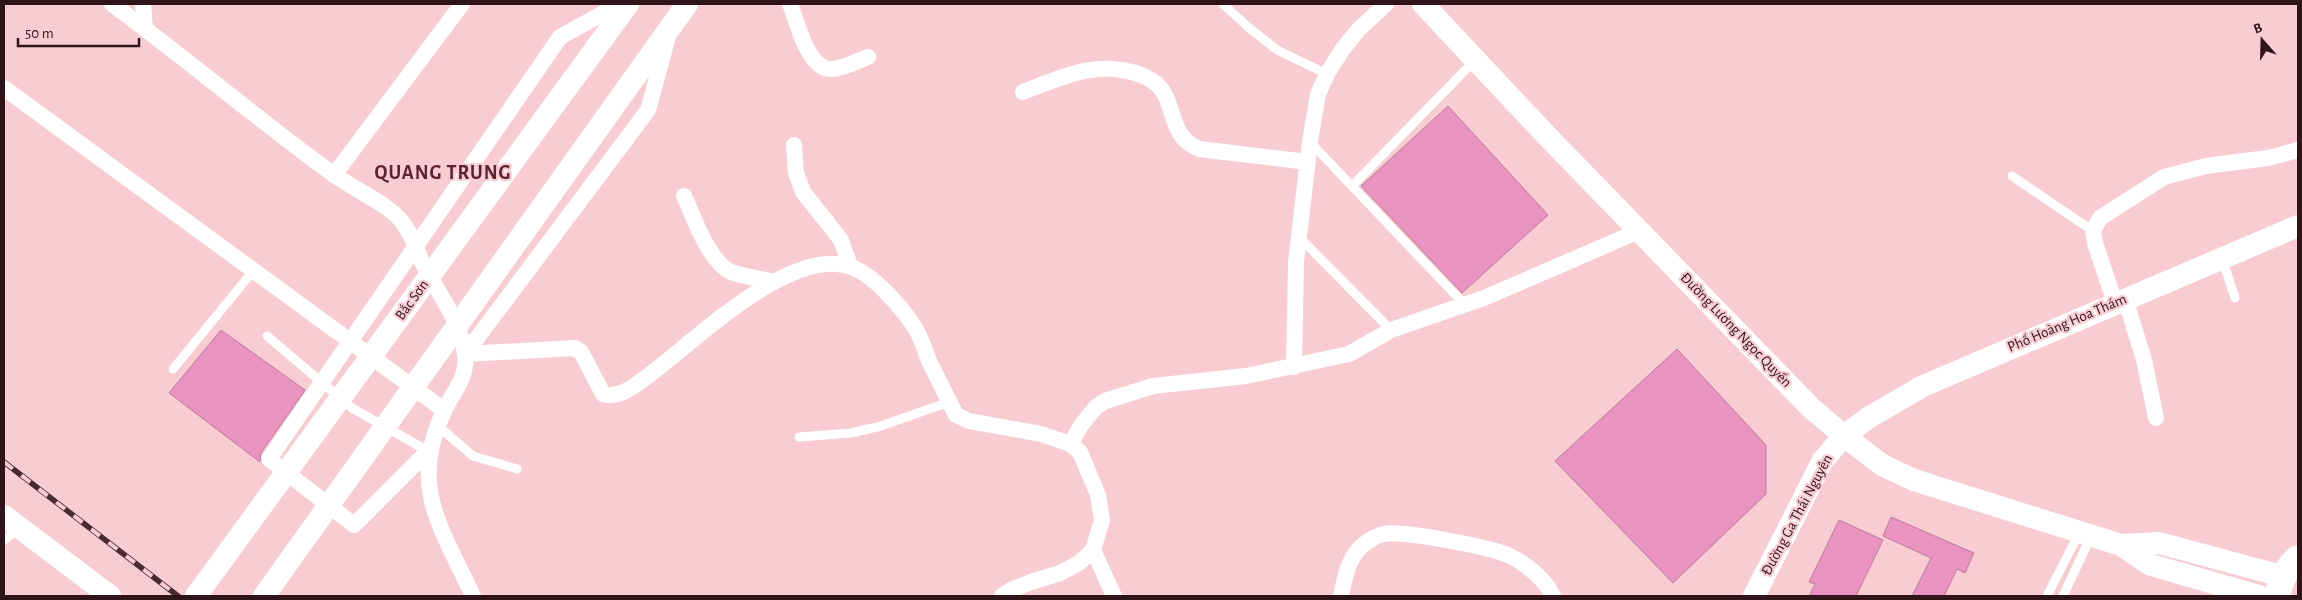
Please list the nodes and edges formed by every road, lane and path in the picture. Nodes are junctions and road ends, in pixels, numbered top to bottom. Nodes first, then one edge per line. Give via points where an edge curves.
1 (112, 4) edge
2 (143, 4) edge
3 (462, 4) edge
4 (620, 4) edge
5 (628, 4) edge
6 (687, 4) edge
7 (790, 4) edge
8 (1223, 4) edge
9 (1386, 4) edge
10 (1423, 4) edge
11 (670, 27) junction
12 (146, 28) junction
13 (868, 58) dead end
14 (1476, 60) junction
15 (1327, 74) junction
16 (4, 88) edge
17 (1023, 92) dead end
18 (1310, 141) junction
19 (794, 145) dead end
20 (2298, 150) edge
21 (1308, 162) junction
22 (334, 175) junction
23 (2012, 176) dead end
24 (1353, 185) junction
25 (684, 196) dead end
26 (2298, 226) edge
27 (1639, 230) junction
28 (2093, 231) junction
29 (1300, 238) junction
30 (416, 248) junction
31 (2222, 258) junction
32 (850, 266) junction
33 (253, 271) junction
34 (774, 282) junction
35 (2234, 298) dead end
36 (2120, 300) junction
37 (1465, 304) junction
38 (1392, 330) junction
39 (267, 336) dead end
40 (349, 341) junction
41 (465, 354) junction
42 (1294, 367) junction
43 (173, 369) dead end
44 (321, 382) junction
45 (949, 402) junction
46 (444, 410) junction
47 (2156, 418) dead end
48 (438, 426) junction
49 (1844, 436) junction
50 (799, 437) dead end
51 (1070, 444) junction
52 (428, 451) junction
53 (517, 469) dead end
54 (9, 528) edge
55 (2085, 534) junction
56 (2121, 545) junction
57 (1094, 550) junction
58 (2286, 577) edge
59 (110, 596) edge
60 (196, 596) edge
61 (264, 596) edge
62 (473, 596) edge
63 (1002, 596) edge
64 (1114, 596) edge
65 (1341, 596) edge
66 (1553, 596) edge
67 (1754, 596) edge
68 (2047, 596) edge
69 (2063, 596) edge
70 (2259, 596) edge

1 - 12 street
2 - 12 street
3 - 22 street
4 - 30 street via 560,37
5 - 60 main road, Bắc Sơn
6 - 11 main road
7 - 13 street via 810,57 818,65 833,70
8 - 15 lane via 1277,50
9 - 15 street via 1358,30
10 - 14 main road, Đường Lương Ngọc Quyến
11 - 41 street via 648,110
11 - 61 main road
12 - 22 street
14 - 24 lane
14 - 27 main road, Đường Lương Ngọc Quyến
15 - 18 street via 1318,94
16 - 33 street
17 - 21 street via 1083,70 1103,67 1126,69 1157,83 1165,95 1180,136 1188,144 1199,149
18 - 21 street
18 - 24 lane
19 - 32 street via 796,173 802,192 841,240
20 - 28 street via 2164,177 2100,218
21 - 29 street
22 - 30 street via 391,211 402,222
23 - 28 lane
24 - 37 lane
25 - 34 street via 707,246 722,264 731,272
26 - 31 main road, Phố Hoàng Hoa Thám
27 - 37 street
27 - 49 main road, Đường Lương Ngọc Quyến via 1810,407
28 - 36 street
29 - 38 lane
29 - 42 street via 1296,262
30 - 40 street
30 - 41 street via 447,303 461,335
31 - 35 lane
31 - 36 main road, Phố Hoàng Hoa Thám
32 - 34 street via 807,267
32 - 45 street via 864,274 902,309 915,328
33 - 40 street
33 - 43 lane
34 - 41 street via 740,304 636,385 615,396 603,394 581,352 575,348
36 - 47 street via 2144,360
36 - 49 main road, Phố Hoàng Hoa Thám via 1924,386 1868,418
37 - 38 street
38 - 42 street via 1349,354
39 - 44 lane
40 - 44 street
40 - 46 street
41 - 46 street via 463,379
42 - 51 street via 1246,376 1153,386 1121,395 1096,407
44 - 52 lane via 360,413
44 - 52 street via 269,459 354,525
45 - 50 lane via 851,433
45 - 51 street via 956,415 969,422 1042,434
46 - 48 street
48 - 52 street
48 - 53 lane via 473,456
49 - 55 main road, Đường Lương Ngọc Quyến via 1882,465 1914,480
49 - 67 main road, Đường Ga Thái Nguyên via 1823,460
51 - 57 street via 1080,452 1098,495 1102,520
52 - 62 street via 430,499
54 - 59 main road
55 - 56 main road, Đường Lương Ngọc Quyến
55 - 68 lane
55 - 69 lane
56 - 58 main road, Đường Lương Ngọc Quyến via 2159,544
56 - 70 main road, Đường Lương Ngọc Quyến via 2151,565
57 - 63 street via 1060,573
57 - 64 street
65 - 66 street via 1347,568 1356,552 1383,534 1407,533 1509,555 1530,570

